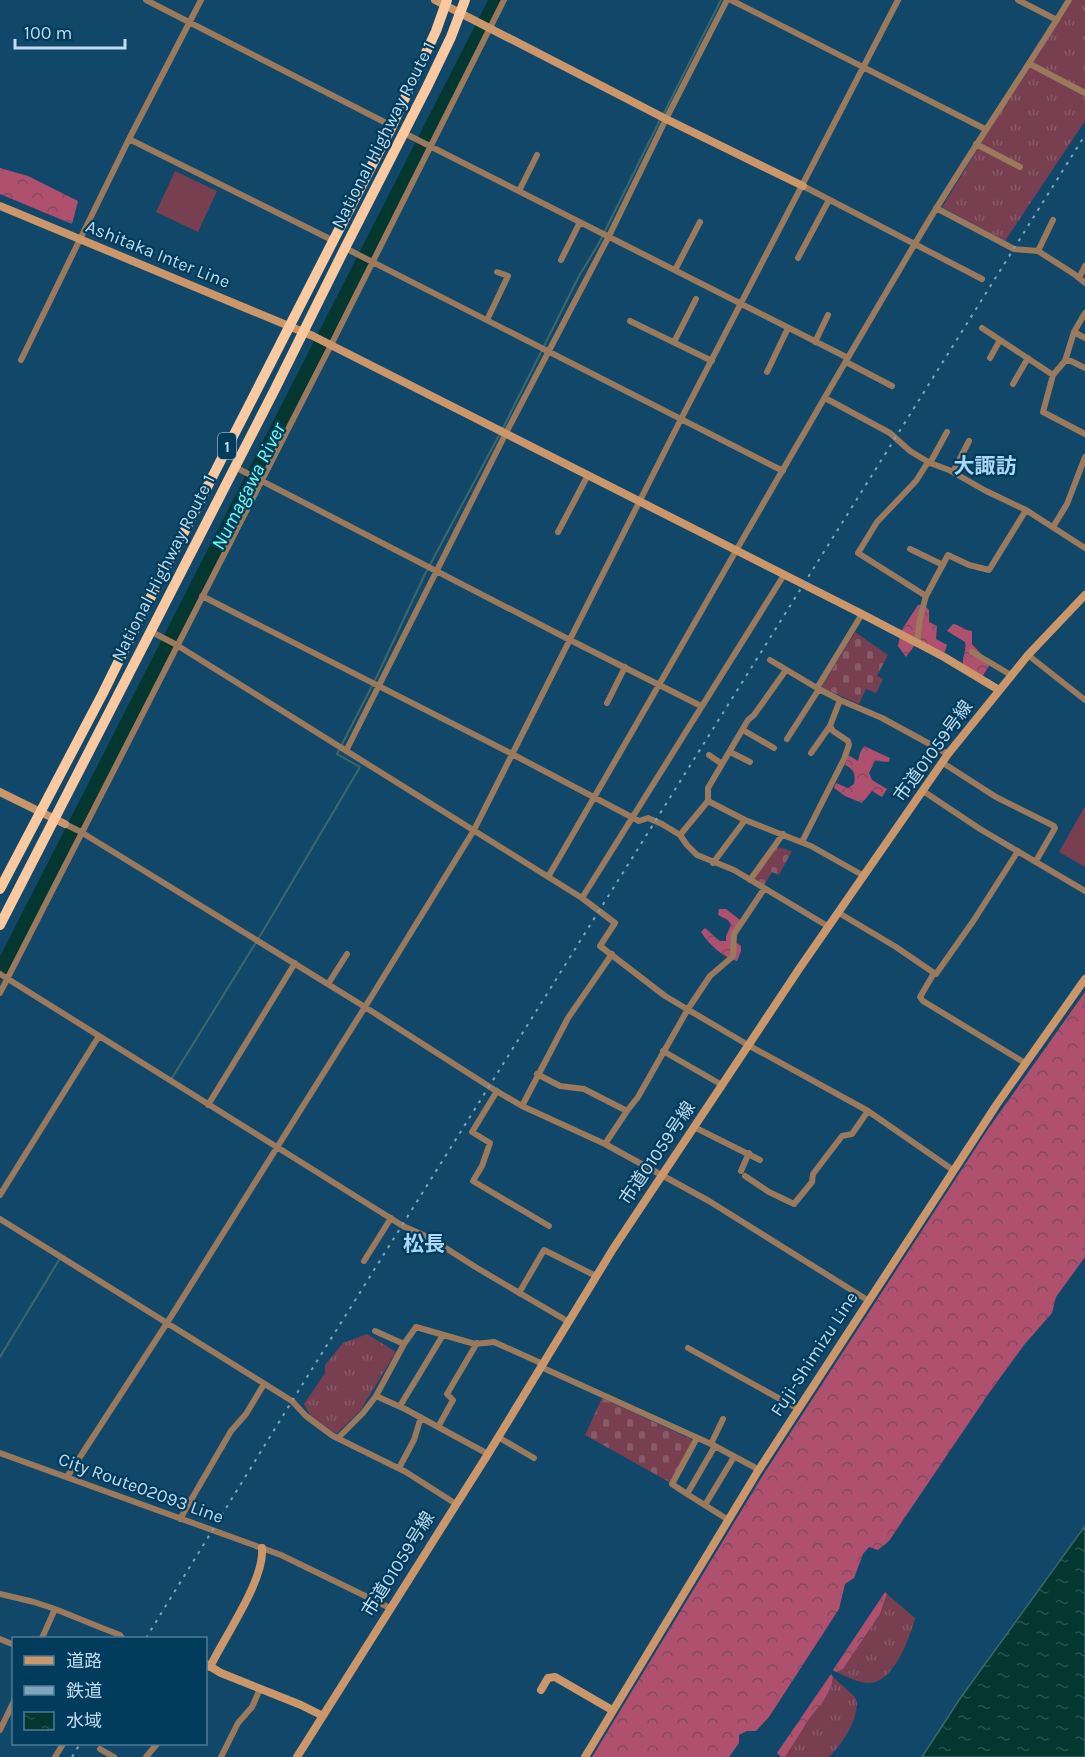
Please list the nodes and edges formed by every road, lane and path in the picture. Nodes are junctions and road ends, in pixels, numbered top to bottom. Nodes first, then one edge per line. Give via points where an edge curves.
1 (146, 0) edge
2 (201, 0) edge
3 (435, 0) edge
4 (465, 0) edge
5 (504, 0) edge
6 (729, 0) edge
7 (898, 0) edge
8 (1018, 0) edge
9 (1069, 0) edge
10 (446, 3) edge
11 (460, 13) junction
12 (1057, 20) junction
13 (190, 23) junction
14 (488, 27) junction
15 (1030, 64) junction
16 (864, 67) junction
17 (1085, 93) edge
18 (666, 119) junction
19 (392, 126) junction
20 (985, 129) junction
21 (409, 135) junction
22 (129, 139) junction
23 (976, 144) junction
24 (430, 146) junction
25 (537, 155) dead end
26 (1020, 167) dead end
27 (803, 186) junction
28 (519, 191) junction
29 (829, 200) junction
30 (0, 206) edge
31 (936, 208) junction
32 (1053, 220) dead end
33 (580, 222) junction
34 (700, 222) dead end
35 (609, 236) junction
36 (79, 239) junction
37 (333, 241) junction
38 (914, 245) junction
39 (349, 250) junction
40 (1038, 251) junction
41 (798, 258) dead end
42 (561, 261) dead end
43 (370, 262) junction
44 (1085, 266) edge
45 (675, 270) junction
46 (497, 272) dead end
47 (982, 279) dead end
48 (1082, 280) edge
49 (696, 299) dead end
50 (742, 305) junction
51 (1085, 313) edge
52 (828, 315) dead end
53 (487, 320) junction
54 (630, 321) dead end
55 (290, 326) junction
56 (788, 328) junction
57 (981, 328) dead end
58 (1074, 332) junction
59 (308, 334) junction
60 (1085, 338) edge
61 (1000, 340) junction
62 (674, 342) junction
63 (815, 342) junction
64 (330, 344) junction
65 (548, 351) junction
66 (990, 358) dead end
67 (1028, 358) junction
68 (21, 360) dead end
69 (847, 360) junction
70 (712, 361) junction
71 (1065, 361) junction
72 (1085, 368) edge
73 (767, 372) dead end
74 (1053, 375) junction
75 (1013, 384) dead end
76 (892, 386) dead end
77 (825, 398) junction
78 (681, 419) junction
79 (947, 432) dead end
80 (506, 433) junction
81 (1085, 434) edge
82 (969, 441) dead end
83 (1085, 457) edge
84 (929, 462) junction
85 (234, 466) junction
86 (783, 471) junction
87 (953, 472) junction
88 (588, 476) junction
89 (1077, 477) junction
90 (1085, 477) edge
91 (260, 479) junction
92 (640, 502) junction
93 (1026, 510) junction
94 (1053, 527) junction
95 (558, 532) dead end
96 (1085, 548) edge
97 (910, 549) dead end
98 (736, 551) junction
99 (943, 565) junction
100 (437, 570) junction
101 (784, 575) junction
102 (1085, 595) edge
103 (202, 596) junction
104 (926, 596) junction
105 (862, 614) junction
106 (155, 633) junction
107 (570, 640) junction
108 (176, 644) junction
109 (917, 644) junction
110 (972, 652) dead end
111 (1028, 655) junction
112 (770, 660) dead end
113 (626, 667) junction
114 (786, 670) junction
115 (1011, 675) junction
116 (660, 684) junction
117 (378, 687) junction
118 (818, 689) junction
119 (999, 690) junction
120 (840, 700) junction
121 (1085, 700) edge
122 (607, 703) dead end
123 (701, 706) junction
124 (830, 726) junction
125 (743, 730) junction
126 (787, 739) dead end
127 (774, 748) dead end
128 (346, 751) junction
129 (730, 752) junction
130 (811, 753) dead end
131 (512, 754) junction
132 (948, 754) junction
133 (709, 755) dead end
134 (750, 762) dead end
135 (943, 763) junction
136 (722, 764) junction
137 (923, 791) junction
138 (0, 792) edge
139 (594, 797) junction
140 (708, 801) junction
141 (40, 812) junction
142 (633, 818) junction
143 (745, 820) junction
144 (59, 821) junction
145 (474, 830) junction
146 (82, 832) junction
147 (783, 834) junction
148 (680, 835) junction
149 (802, 842) junction
150 (1018, 851) junction
151 (1036, 861) junction
152 (713, 863) junction
153 (864, 876) junction
154 (548, 877) junction
155 (750, 880) junction
156 (764, 889) junction
157 (0, 890) edge
158 (1085, 891) edge
159 (582, 898) junction
160 (839, 913) junction
161 (0, 925) edge
162 (829, 927) junction
163 (346, 954) dead end
164 (612, 954) junction
165 (295, 963) junction
166 (934, 973) junction
167 (4, 976) edge
168 (1085, 979) edge
169 (328, 984) junction
170 (0, 993) edge
171 (365, 1007) junction
172 (688, 1010) junction
173 (99, 1036) junction
174 (748, 1045) junction
175 (663, 1050) junction
176 (1025, 1063) junction
177 (537, 1074) junction
178 (722, 1085) junction
179 (497, 1092) junction
180 (208, 1105) junction
181 (522, 1106) junction
182 (627, 1111) junction
183 (868, 1111) junction
184 (694, 1127) junction
185 (605, 1144) junction
186 (277, 1148) junction
187 (749, 1153) junction
188 (760, 1160) dead end
189 (953, 1170) junction
190 (662, 1175) junction
191 (0, 1195) edge
192 (391, 1218) junction
193 (0, 1219) edge
194 (549, 1226) dead end
195 (364, 1261) dead end
196 (596, 1276) junction
197 (519, 1293) junction
198 (869, 1301) junction
199 (569, 1322) junction
200 (167, 1323) junction
201 (375, 1331) dead end
202 (443, 1335) junction
203 (477, 1343) junction
204 (404, 1344) junction
205 (688, 1348) dead end
206 (542, 1366) junction
207 (264, 1384) junction
208 (376, 1396) junction
209 (400, 1406) junction
210 (798, 1409) junction
211 (421, 1417) junction
212 (723, 1419) dead end
213 (438, 1427) junction
214 (498, 1437) junction
215 (338, 1438) junction
216 (697, 1438) junction
217 (713, 1445) junction
218 (0, 1453) edge
219 (488, 1454) junction
220 (734, 1456) junction
221 (534, 1458) dead end
222 (399, 1468) junction
223 (758, 1471) junction
224 (67, 1477) junction
225 (687, 1494) junction
226 (456, 1504) junction
227 (705, 1505) junction
228 (180, 1519) junction
229 (727, 1519) junction
230 (267, 1550) junction
231 (0, 1594) edge
232 (390, 1608) junction
233 (55, 1609) junction
234 (42, 1637) edge
235 (121, 1637) edge
236 (0, 1640) edge
237 (12, 1644) edge
238 (207, 1666) edge
239 (260, 1689) junction
240 (541, 1690) dead end
241 (12, 1705) edge
242 (612, 1710) junction
243 (323, 1716) junction
244 (0, 1730) edge
245 (155, 1745) edge
246 (100, 1749) dead end
247 (114, 1757) edge
248 (146, 1757) edge
249 (220, 1757) edge
250 (297, 1757) edge
251 (585, 1757) edge

1 - 13 street
2 - 13 street
3 - 10 street
4 - 11 highway, National Highway Route 1 / 1
5 - 14 street
6 - 16 street
6 - 18 street
7 - 16 street
8 - 12 street
9 - 12 street
10 - 11 street
10 - 19 highway, National Highway Route 1 / 1
11 - 14 street
11 - 21 highway, National Highway Route 1 / 1
12 - 15 street
13 - 19 street
13 - 22 street
14 - 18 street
14 - 24 street
15 - 17 street
15 - 20 street
16 - 20 street
16 - 27 street
18 - 27 street
18 - 35 street
19 - 37 highway, National Highway Route 1 / 1
20 - 23 street
21 - 24 street
21 - 39 highway, National Highway Route 1 / 1
22 - 36 street
22 - 37 street
23 - 26 street
23 - 31 street
24 - 28 street
24 - 43 street
25 - 28 street
27 - 29 street
27 - 50 street
28 - 33 street
29 - 38 street
29 - 41 street
30 - 36 street, Ashitaka Inter Line
31 - 38 street
31 - 40 street via 1014,249
32 - 40 street
33 - 35 street
33 - 42 street
34 - 45 street
35 - 45 street
35 - 65 street
36 - 55 street, Ashitaka Inter Line
36 - 68 street
37 - 55 highway, National Highway Route 1 / 1
38 - 47 street
38 - 69 street
39 - 43 street
39 - 59 highway, National Highway Route 1 / 1
40 - 48 street
43 - 53 street
43 - 64 street
44 - 48 street
45 - 50 street
46 - 53 street via 508,276
49 - 62 street
50 - 56 street
50 - 70 street
51 - 58 street
52 - 63 street
53 - 65 street
54 - 62 street
55 - 59 street, Ashitaka Inter Line
55 - 141 highway, National Highway Route 1 / 1
56 - 63 street
56 - 73 street
57 - 61 street
58 - 60 street
58 - 71 street
59 - 64 street, Ashitaka Inter Line
59 - 85 highway, National Highway Route 1 / 1
61 - 66 street
61 - 67 street
62 - 70 street
63 - 69 street
64 - 80 street, Ashitaka Inter Line
64 - 91 street
65 - 78 street
65 - 80 street
67 - 74 street
67 - 75 street
69 - 76 street
69 - 77 street
70 - 78 street
71 - 72 street
71 - 74 street
74 - 81 street via 1042,412
77 - 84 street via 890,433
77 - 86 street
78 - 86 street
78 - 92 street
79 - 84 street
80 - 88 street, Ashitaka Inter Line
80 - 100 street
82 - 87 street
83 - 89 street
84 - 87 street
84 - 104 street via 877,522 858,553
85 - 91 street
85 - 106 highway, National Highway Route 1 / 1
86 - 98 street
87 - 93 street
88 - 92 street, Ashitaka Inter Line
88 - 95 street
89 - 90 street
89 - 94 street
91 - 100 street
91 - 103 street
92 - 98 street, Ashitaka Inter Line
92 - 107 street
93 - 94 street
93 - 99 street via 989,570 969,566 948,555
94 - 96 street
97 - 99 street
98 - 101 street, Ashitaka Inter Line
98 - 116 street
99 - 104 street
100 - 107 street
100 - 117 street
101 - 105 street, Ashitaka Inter Line
101 - 123 street
102 - 111 street, 市道01059号線
103 - 108 street
103 - 117 street
104 - 109 street
105 - 109 street, Ashitaka Inter Line
105 - 118 street
106 - 108 street
106 - 144 highway, National Highway Route 1 / 1
107 - 113 street
107 - 131 street
108 - 128 street
108 - 146 street
109 - 119 street, Ashitaka Inter Line
110 - 115 street
111 - 115 street, 市道01059号線
111 - 121 street
112 - 114 street
113 - 116 street
113 - 122 street
114 - 118 street
114 - 125 street
115 - 119 street, 市道01059号線
116 - 123 street
116 - 139 street
117 - 128 street
117 - 131 street
118 - 120 street
118 - 126 street
119 - 132 street, 市道01059号線
120 - 124 street
120 - 132 street
123 - 142 street
124 - 130 street
124 - 149 street via 849,745
125 - 127 street
125 - 129 street
128 - 145 street
129 - 134 street
129 - 136 street
131 - 139 street
131 - 145 street
132 - 135 street, 市道01059号線
133 - 136 street
135 - 137 street, 市道01059号線
135 - 151 street via 996,797 1054,826
136 - 140 street via 708,788
137 - 150 street
137 - 153 street, 市道01059号線
138 - 141 street
139 - 142 street
139 - 154 street
140 - 143 street
140 - 148 street
141 - 144 street
141 - 157 highway, National Highway Route 1 / 1
142 - 148 street via 648,818
142 - 159 street
143 - 147 street
143 - 152 street
144 - 146 street
144 - 161 highway, National Highway Route 1 / 1
145 - 154 street
145 - 171 street
146 - 165 street
146 - 167 street
147 - 149 street
147 - 155 street
148 - 152 street via 697,855
149 - 153 street
150 - 151 street
150 - 166 street
151 - 158 street
152 - 155 street
153 - 160 street, 市道01059号線
154 - 159 street
155 - 156 street
156 - 162 street
156 - 172 street via 734,934 733,955 710,976
159 - 164 street via 615,923 600,946
160 - 162 street, 市道01059号線
160 - 166 street
162 - 174 street, 市道01059号線
163 - 169 street
164 - 172 street
164 - 177 street via 568,1018
165 - 169 street
165 - 180 street
166 - 176 street via 921,992 923,1001
167 - 170 street
167 - 173 street
168 - 176 street, Fuji-Shimizu Line
169 - 171 street
171 - 179 street
171 - 186 street
172 - 174 street
172 - 175 street
173 - 180 street
173 - 191 street
174 - 178 street, 市道01059号線
174 - 183 street
175 - 178 street
175 - 182 street
176 - 189 street, Fuji-Shimizu Line
177 - 181 street
177 - 182 street via 560,1086 584,1089
178 - 184 street, 市道01059号線
179 - 181 street
179 - 194 street via 472,1132 490,1143 473,1181
180 - 186 street
181 - 185 street
182 - 185 street
183 - 187 street via 852,1134 842,1136 794,1204 743,1173
183 - 189 street
184 - 187 street
184 - 190 street, 市道01059号線
185 - 190 street
186 - 192 street
186 - 200 street
187 - 188 street
189 - 198 street, Fuji-Shimizu Line
190 - 196 street, 市道01059号線
190 - 198 street
192 - 195 street
192 - 197 street
193 - 200 street
196 - 197 street via 544,1250
196 - 199 street, 市道01059号線
197 - 199 street
198 - 210 street, Fuji-Shimizu Line
199 - 206 street, 市道01059号線
200 - 207 street
200 - 224 street
201 - 204 street
202 - 203 street
202 - 204 street via 416,1327
202 - 209 street
203 - 206 street via 494,1342
203 - 213 street via 447,1394 453,1400
204 - 208 street
205 - 210 street
206 - 214 street, 市道01059号線
206 - 216 street
207 - 215 street
207 - 228 street via 231,1431
208 - 209 street
208 - 215 street
209 - 211 street
210 - 223 street, Fuji-Shimizu Line
211 - 213 street
211 - 222 street
212 - 217 street
213 - 219 street
214 - 219 street, 市道01059号線
214 - 221 street
215 - 222 street
216 - 217 street
216 - 225 street via 672,1484
217 - 220 street
217 - 225 street
218 - 224 street, City Route02093 Line
219 - 226 street, 市道01059号線
220 - 223 street
220 - 227 street
222 - 226 street
223 - 229 street, Fuji-Shimizu Line
224 - 228 street, City Route02093 Line
225 - 227 street
226 - 232 street, 市道01059号線
227 - 229 street
228 - 230 street, City Route02093 Line
229 - 242 street, Fuji-Shimizu Line
230 - 232 street, City Route02093 Line
230 - 238 street via 252,1588
231 - 233 street
232 - 243 street, 市道01059号線
233 - 234 street
233 - 235 street
236 - 237 street
238 - 239 street
239 - 243 street
239 - 249 street
240 - 242 street via 548,1678 555,1677
241 - 244 street
242 - 251 street, Fuji-Shimizu Line
243 - 250 street, 市道01059号線
245 - 248 street
246 - 247 street

